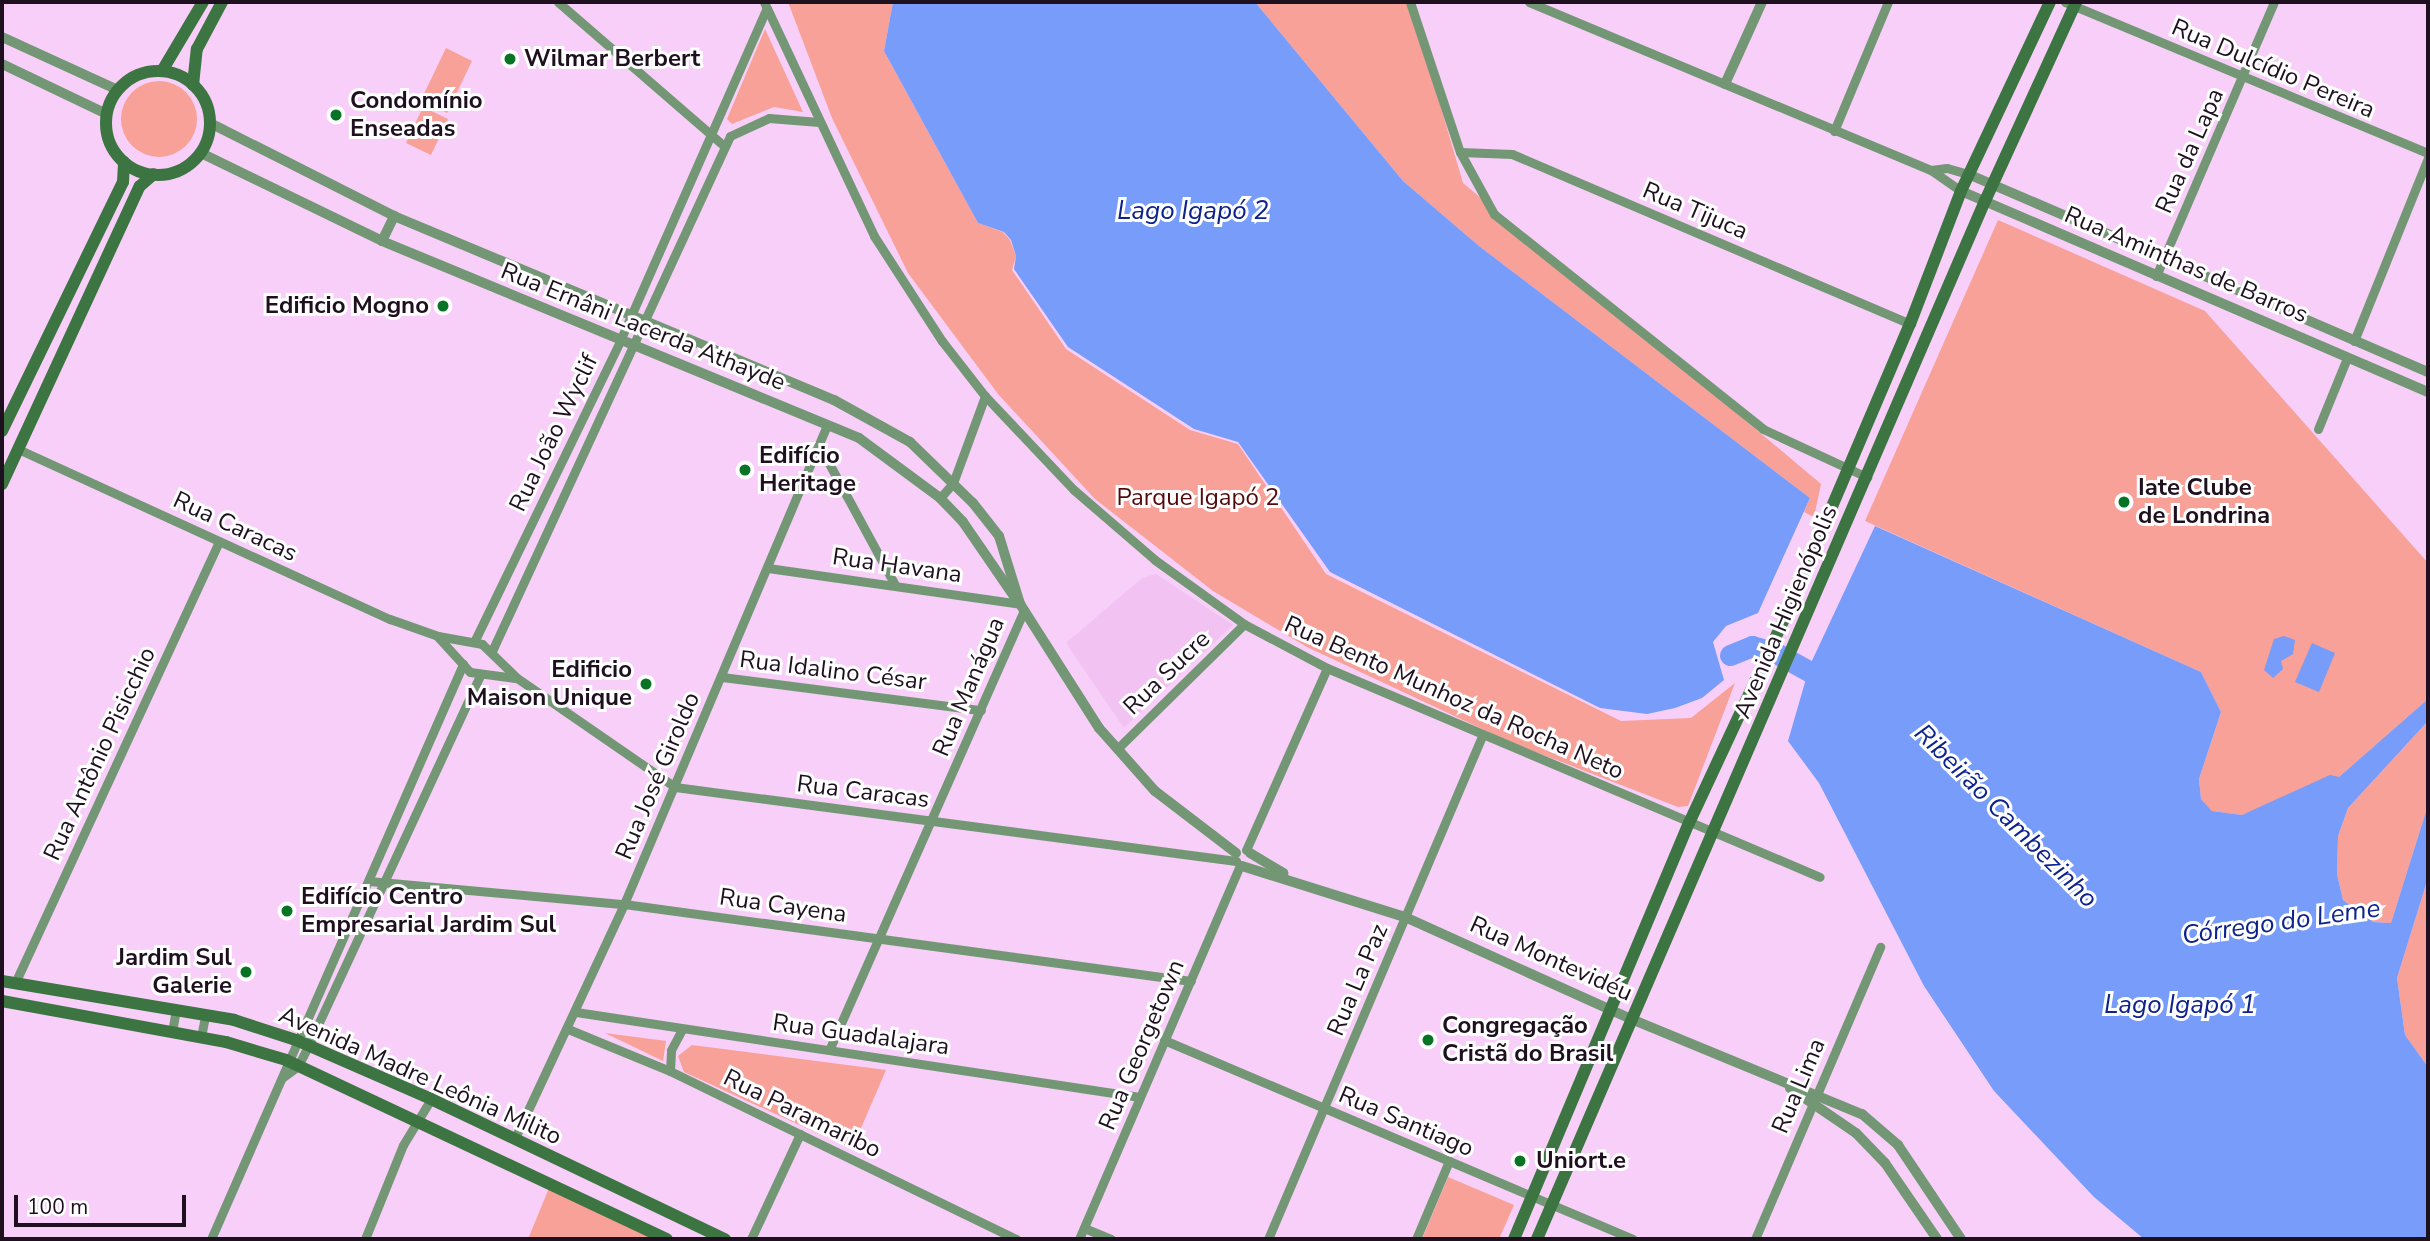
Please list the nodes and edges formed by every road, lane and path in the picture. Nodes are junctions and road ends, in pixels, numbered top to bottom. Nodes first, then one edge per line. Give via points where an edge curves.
1 (203, 2) edge
2 (222, 2) edge
3 (558, 2) edge
4 (1411, 2) edge
5 (1529, 2) edge
6 (1762, 2) edge
7 (1888, 2) edge
8 (2050, 2) edge
9 (2274, 2) edge
10 (2072, 3) edge
11 (765, 5) edge
12 (2, 37) edge
13 (2, 64) edge
14 (162, 71) junction
15 (2243, 78) junction
16 (194, 85) junction
17 (1725, 85) junction
18 (118, 90) junction
19 (107, 114) junction
20 (819, 122) junction
21 (210, 123) junction
22 (1834, 131) junction
23 (712, 136) junction
24 (724, 146) junction
25 (1460, 152) junction
26 (201, 153) junction
27 (2428, 156) edge
28 (124, 162) junction
29 (1931, 170) junction
30 (154, 174) junction
31 (1968, 174) junction
32 (1992, 184) junction
33 (1961, 191) junction
34 (1985, 201) junction
35 (394, 216) junction
36 (382, 241) junction
37 (2164, 258) junction
38 (2156, 276) junction
39 (631, 317) junction
40 (646, 324) junction
41 (1910, 324) junction
42 (2354, 341) junction
43 (619, 343) junction
44 (635, 349) junction
45 (2347, 358) junction
46 (2428, 372) edge
47 (2428, 392) edge
48 (985, 396) junction
49 (827, 425) junction
50 (2318, 429) dead end
51 (2, 431) edge
52 (819, 445) junction
53 (18, 449) junction
54 (1848, 469) junction
55 (1867, 477) junction
56 (953, 483) junction
57 (2, 484) edge
58 (940, 498) junction
59 (219, 542) junction
60 (768, 568) junction
61 (895, 585) junction
62 (1022, 607) junction
63 (1244, 624) junction
64 (438, 636) junction
65 (472, 643) junction
66 (493, 653) junction
67 (462, 662) junction
68 (1327, 668) junction
69 (483, 673) junction
70 (722, 677) junction
71 (517, 678) junction
72 (981, 710) junction
73 (1482, 736) junction
74 (1117, 748) junction
75 (675, 787) junction
76 (932, 820) junction
77 (1689, 823) junction
78 (1713, 833) junction
79 (1242, 858) junction
80 (1820, 877) dead end
81 (369, 881) junction
82 (386, 883) junction
83 (624, 904) junction
84 (1405, 917) junction
85 (879, 938) junction
86 (1880, 947) dead end
87 (1191, 981) junction
88 (8, 982) edge
89 (2, 1001) edge
90 (1613, 1008) junction
91 (176, 1010) junction
92 (576, 1012) junction
93 (205, 1016) junction
94 (1631, 1019) junction
95 (682, 1029) junction
96 (568, 1030) junction
97 (172, 1032) junction
98 (201, 1037) junction
99 (1164, 1040) junction
100 (302, 1043) junction
101 (830, 1048) junction
102 (292, 1063) junction
103 (670, 1071) junction
104 (1786, 1085) junction
105 (1817, 1092) junction
106 (1140, 1097) junction
107 (431, 1099) junction
108 (1812, 1105) junction
109 (1324, 1108) junction
110 (1867, 1117) junction
111 (417, 1119) junction
112 (1856, 1133) junction
113 (800, 1134) junction
114 (515, 1138) junction
115 (1449, 1161) junction
116 (1532, 1197) junction
117 (1552, 1205) junction
118 (1084, 1228) junction
119 (211, 1239) edge
120 (365, 1239) edge
121 (667, 1239) edge
122 (725, 1239) edge
123 (751, 1239) edge
124 (1016, 1239) edge
125 (1079, 1239) edge
126 (1111, 1239) edge
127 (1268, 1239) edge
128 (1416, 1239) edge
129 (1514, 1239) edge
130 (1537, 1239) edge
131 (1633, 1239) edge
132 (1755, 1239) edge
133 (1937, 1239) edge
134 (1961, 1239) edge

1 - 14 main road
2 - 16 main road via 197,49
3 - 23 street
4 - 25 street
5 - 17 street, Rua Aminthas de Barros
6 - 17 street
7 - 22 street
8 - 31 main road, Avenida Higienópolis
9 - 15 street, Rua da Lapa
10 - 15 street, Rua Dulcídio Pereira
10 - 32 main road, Avenida Higienópolis
11 - 20 street, Rua Bento Munhoz da Rocha Neto
11 - 23 street, Rua João Wyclif
12 - 18 street
13 - 19 street
14 - 16 main road
14 - 18 main road via 142,73
15 - 27 street, Rua Dulcídio Pereira
15 - 37 street, Rua da Lapa
16 - 21 main road via 204,98
17 - 22 street, Rua Aminthas de Barros
18 - 19 main road
19 - 28 main road via 109,140
20 - 24 street, Rua João Wyclif via 769,118 743,128
20 - 48 street, Rua Bento Munhoz da Rocha Neto via 888,261
21 - 26 main road
21 - 35 street, Rua Ernâni Lacerda Athayde
22 - 29 street, Rua Aminthas de Barros
23 - 24 street
23 - 39 street, Rua João Wyclif
24 - 40 street, Rua João Wyclif
25 - 41 street, Rua Tijuca via 1512,154
25 - 54 street via 1494,214 1541,255 1763,429
26 - 30 main road via 180,170
26 - 36 street, Rua Ernâni Lacerda Athayde
27 - 42 street
28 - 30 main road
28 - 51 main road via 123,182
29 - 31 street, Rua Aminthas de Barros via 1947,168
29 - 33 street, Rua Aminthas de Barros
30 - 53 main road via 140,186
31 - 32 street, Rua Aminthas de Barros
31 - 33 main road, Avenida Higienópolis
32 - 34 main road, Avenida Higienópolis
32 - 37 street, Rua Aminthas de Barros
33 - 34 street, Rua Aminthas de Barros
33 - 41 main road, Avenida Higienópolis
34 - 38 street, Rua Aminthas de Barros
34 - 55 main road, Avenida Higienópolis
35 - 36 street
35 - 39 street, Rua Ernâni Lacerda Athayde
36 - 43 street, Rua Ernâni Lacerda Athayde
37 - 38 street, Rua da Lapa
37 - 42 street, Rua Aminthas de Barros
38 - 45 street, Rua Aminthas de Barros
39 - 40 street, Rua Montevidéu
39 - 43 street, Rua João Wyclif
40 - 44 street, Rua João Wyclif
40 - 56 street, Rua Montevidéu via 877,421 910,442
41 - 54 main road, Avenida Higienópolis
42 - 46 street, Rua Aminthas de Barros
43 - 44 street, Rua Ernâni Lacerda Athayde
43 - 65 street, Rua João Wyclif
44 - 49 street, Rua Ernâni Lacerda Athayde
44 - 66 street, Rua João Wyclif
45 - 47 street, Rua Aminthas de Barros
45 - 50 street
48 - 56 street
48 - 63 street, Rua Bento Munhoz da Rocha Neto via 1074,490 1155,560
49 - 52 street, Rua José Giroldo
49 - 58 street, Rua Ernâni Lacerda Athayde via 879,450
52 - 60 street, Rua José Giroldo
52 - 61 street
53 - 57 main road
53 - 59 street, Rua Caracas
54 - 55 street
54 - 77 main road, Avenida Higienópolis
55 - 78 main road, Avenida Higienópolis
56 - 58 street
56 - 62 street, Rua Montevidéu via 999,536
58 - 62 street, Rua Ernâni Lacerda Athayde via 963,522
59 - 64 street, Rua Caracas via 390,620
59 - 88 street, Rua Antônio Pisicchio
60 - 61 street, Rua Havana
60 - 70 street, Rua José Giroldo
61 - 62 street, Rua Havana
62 - 72 street, Rua Manágua
62 - 74 street, Rua Montevidéu via 1075,696
63 - 68 street, Rua Bento Munhoz da Rocha Neto
63 - 74 street, Rua Sucre
64 - 65 street, Rua Caracas
64 - 67 street, Rua Caracas
65 - 66 street, Rua Caracas
65 - 67 street, Rua João Wyclif
66 - 69 street, Rua João Wyclif
66 - 71 street, Rua Caracas
67 - 69 street, Rua Caracas
67 - 81 street, Rua João Wyclif
68 - 73 street, Rua Bento Munhoz da Rocha Neto
68 - 79 street, Rua Georgetown
69 - 71 street, Rua Caracas
69 - 82 street, Rua João Wyclif
70 - 72 street, Rua Idalino César
70 - 75 street, Rua José Giroldo
71 - 75 street, Rua Caracas
72 - 76 street, Rua Manágua
73 - 77 street, Rua Bento Munhoz da Rocha Neto
73 - 84 street, Rua La Paz
74 - 79 street, Rua Montevidéu via 1155,791
75 - 76 street, Rua Caracas
75 - 83 street, Rua José Giroldo
76 - 79 street, Rua Caracas
76 - 85 street, Rua Manágua
77 - 78 street, Rua Bento Munhoz da Rocha Neto
77 - 90 main road, Avenida Higienópolis
78 - 80 street
78 - 94 main road, Avenida Higienópolis
79 - 84 street, Rua Montevidéu
79 - 87 street, Rua Georgetown
81 - 82 street, Rua Cayena
81 - 100 street, Rua João Wyclif
82 - 83 street, Rua Cayena
82 - 100 street, Rua João Wyclif
83 - 85 street, Rua Cayena
83 - 92 street, Rua José Giroldo
84 - 90 street, Rua Montevidéu
84 - 109 street, Rua La Paz
85 - 87 street, Rua Cayena
85 - 101 street, Rua Manágua
86 - 105 street, Rua Lima
87 - 99 street, Rua Georgetown
88 - 91 main road, Avenida Madre Leônia Milito
89 - 97 main road, Avenida Madre Leônia Milito
90 - 94 street, Rua Montevidéu
90 - 116 main road, Avenida Higienópolis
91 - 93 main road, Avenida Madre Leônia Milito
91 - 97 street
92 - 95 street, Rua Guadalajara
92 - 96 street, Rua José Giroldo
93 - 98 street
93 - 100 main road, Avenida Madre Leônia Milito
94 - 104 street, Rua Montevidéu
94 - 117 main road, Avenida Higienópolis
95 - 101 street, Rua Guadalajara
95 - 103 street via 671,1050
96 - 103 street, Rua Paramaribo
96 - 114 street, Rua José Giroldo
97 - 98 main road, Avenida Madre Leônia Milito
98 - 102 main road, Avenida Madre Leônia Milito
99 - 106 street, Rua Georgetown
99 - 109 street, Rua Santiago
100 - 102 street, Rua João Wyclif
100 - 107 main road, Avenida Madre Leônia Milito
101 - 106 street, Rua Guadalajara
102 - 111 main road, Avenida Madre Leônia Milito
102 - 119 street, Rua João Wyclif
103 - 113 street, Rua Paramaribo
104 - 105 street, Rua Montevidéu
104 - 108 street, Rua Montevidéu
105 - 108 street, Rua Lima
105 - 110 street, Rua Montevidéu
106 - 118 street, Rua Georgetown
107 - 111 street
107 - 114 main road, Avenida Madre Leônia Milito
108 - 112 street, Rua Montevidéu
108 - 132 street, Rua Lima
109 - 115 street, Rua Santiago
109 - 127 street, Rua La Paz
110 - 112 street via 1858,1122
110 - 134 street, Rua Montevidéu via 1898,1144
111 - 120 street
111 - 121 main road, Avenida Madre Leônia Milito
112 - 133 street, Rua Montevidéu via 1885,1163
113 - 123 street
113 - 124 street, Rua Paramaribo
114 - 122 main road, Avenida Madre Leônia Milito
115 - 116 street, Rua Santiago
115 - 128 street
116 - 117 street, Rua Santiago
116 - 129 main road, Avenida Higienópolis
117 - 130 main road, Avenida Higienópolis
117 - 131 street, Rua Santiago
118 - 125 street, Rua Georgetown
118 - 126 street

